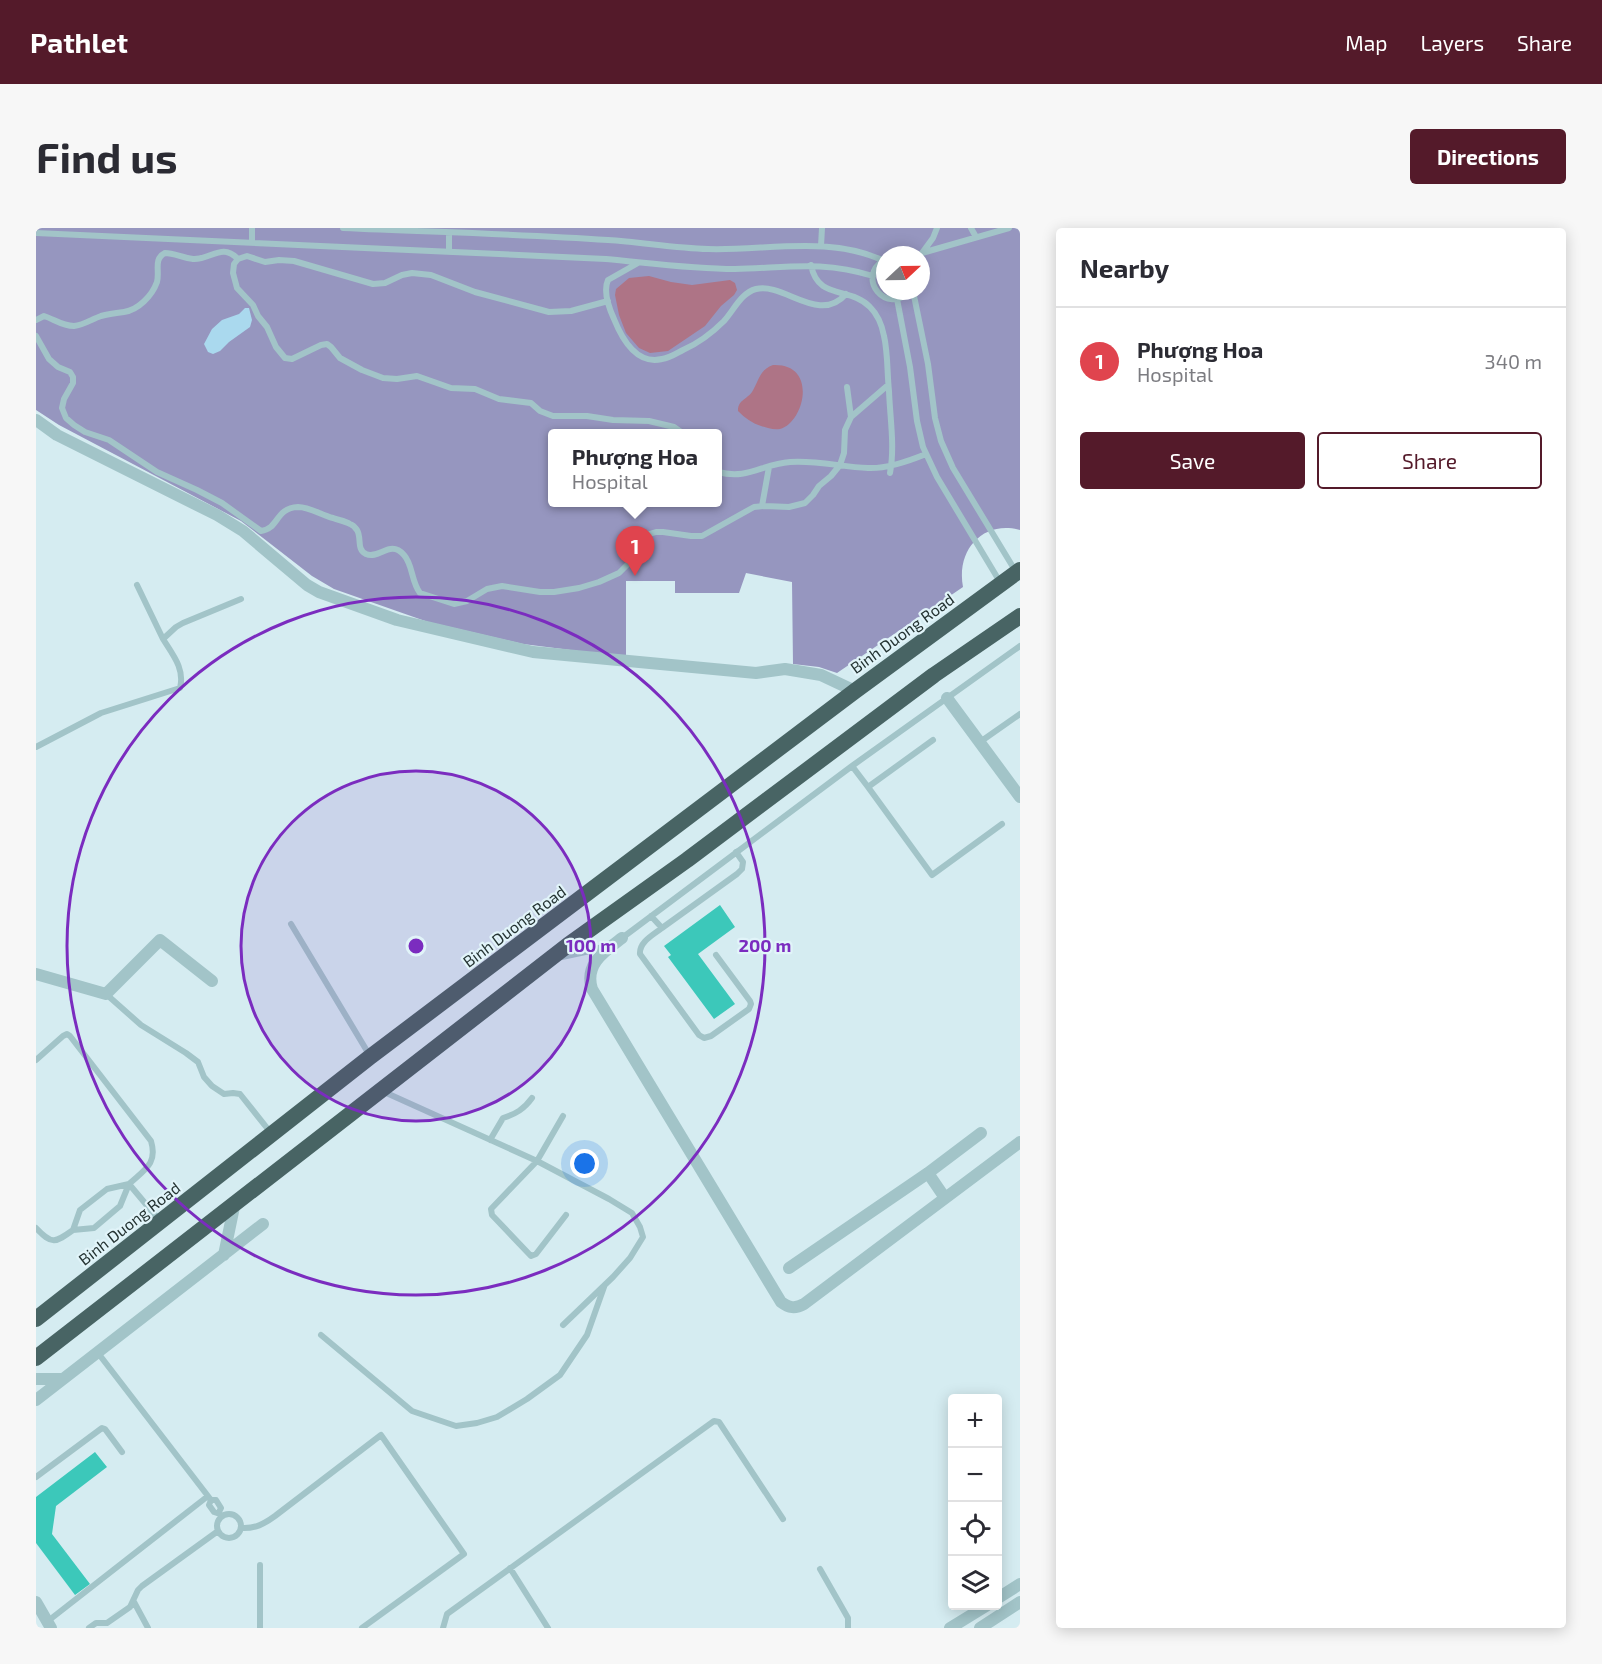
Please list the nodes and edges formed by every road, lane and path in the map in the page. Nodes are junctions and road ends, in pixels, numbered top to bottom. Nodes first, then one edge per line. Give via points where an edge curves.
1 (252, 228) edge
2 (343, 228) edge
3 (822, 228) edge
4 (937, 228) edge
5 (971, 228) edge
6 (1009, 228) edge
7 (67, 231) edge
8 (36, 233) edge
9 (449, 233) junction
10 (976, 237) junction
11 (252, 243) junction
12 (821, 246) junction
13 (928, 246) edge
14 (930, 251) edge
15 (449, 252) junction
16 (876, 258) edge
17 (238, 259) junction
18 (639, 263) junction
19 (811, 265) junction
20 (876, 267) edge
21 (873, 276) junction
22 (876, 290) edge
23 (846, 294) junction
24 (897, 300) edge
25 (914, 300) edge
26 (608, 301) junction
27 (36, 320) edge
28 (36, 336) edge
29 (888, 385) junction
30 (847, 387) dead end
31 (851, 417) junction
32 (36, 420) edge
33 (677, 429) edge
34 (926, 454) junction
35 (840, 465) junction
36 (892, 465) junction
37 (769, 467) junction
38 (722, 473) edge
39 (890, 473) dead end
40 (762, 506) junction
41 (1018, 571) edge
42 (1001, 583) junction
43 (137, 585) dead end
44 (241, 599) dead end
45 (1019, 620) edge
46 (163, 639) junction
47 (1020, 646) edge
48 (855, 691) junction
49 (947, 698) junction
50 (1020, 714) edge
51 (933, 740) dead end
52 (980, 742) junction
53 (36, 747) edge
54 (852, 766) junction
55 (868, 787) junction
56 (1020, 797) edge
57 (1002, 824) dead end
58 (736, 852) junction
59 (651, 916) junction
60 (291, 924) dead end
61 (662, 928) junction
62 (621, 939) junction
63 (716, 955) dead end
64 (545, 963) junction
65 (36, 974) edge
66 (212, 981) dead end
67 (106, 994) junction
68 (370, 1057) junction
69 (36, 1059) edge
70 (382, 1091) junction
71 (532, 1098) dead end
72 (563, 1116) dead end
73 (981, 1133) dead end
74 (271, 1134) junction
75 (490, 1140) junction
76 (1020, 1142) edge
77 (537, 1161) junction
78 (927, 1173) junction
79 (129, 1184) junction
80 (945, 1198) junction
81 (235, 1202) junction
82 (566, 1215) dead end
83 (160, 1221) junction
84 (263, 1224) dead end
85 (36, 1228) edge
86 (73, 1230) junction
87 (224, 1255) junction
88 (789, 1268) dead end
89 (604, 1286) junction
90 (36, 1319) edge
91 (563, 1325) dead end
92 (321, 1335) dead end
93 (98, 1353) junction
94 (36, 1358) edge
95 (36, 1379) edge
96 (63, 1379) junction
97 (36, 1400) edge
98 (123, 1452) dead end
99 (36, 1477) edge
100 (209, 1498) junction
101 (221, 1515) junction
102 (783, 1519) dead end
103 (241, 1528) junction
104 (218, 1531) junction
105 (260, 1565) dead end
106 (510, 1568) junction
107 (820, 1569) dead end
108 (1019, 1587) edge
109 (1002, 1596) edge
110 (36, 1602) edge
111 (134, 1602) junction
112 (1020, 1602) edge
113 (978, 1610) edge
114 (49, 1625) edge
115 (106, 1625) edge
116 (89, 1628) edge
117 (148, 1628) edge
118 (260, 1628) edge
119 (362, 1628) edge
120 (443, 1628) edge
121 (548, 1628) edge
122 (848, 1628) edge
123 (950, 1628) edge
124 (980, 1628) edge

1 - 11 lane
2 - 9 lane
3 - 12 lane
4 - 13 lane
5 - 10 lane
6 - 10 lane
7 - 8 lane
7 - 11 lane
9 - 12 lane via 608,240 675,248
9 - 15 lane
10 - 14 lane
11 - 15 lane
12 - 16 lane
15 - 18 lane
17 - 26 lane via 247,256 265,262 294,261 373,284 412,273 431,274 475,292 549,312 571,311
17 - 27 lane via 224,251 197,259 165,253 157,261 154,289 136,308 74,326 44,316
17 - 33 lane via 233,273 237,288 253,305 285,358 292,359 327,344 340,358 383,378 417,376 451,388 475,389 499,399 531,403 553,416 649,421
18 - 19 lane via 706,268
18 - 26 lane via 608,280
19 - 21 lane
19 - 23 lane via 823,286
20 - 21 lane
21 - 22 lane
23 - 26 lane via 829,304 818,305 768,289 752,291 701,340 655,360 632,350
23 - 29 lane via 860,299 877,315 885,341
24 - 34 lane
25 - 41 lane via 941,441 953,468
28 - 40 lane via 49,359 73,377 63,408 66,418 78,428 109,440 157,472 228,507 261,531 270,528 285,510 296,507 351,524 358,531 360,548 365,554 398,550 408,561 420,593 454,604 493,587 554,592 599,582 624,569 643,536 663,532 702,536 749,509
29 - 31 lane
29 - 36 lane
30 - 31 lane
31 - 35 lane
32 - 48 street via 57,435 217,515 243,531 313,588 397,620 533,652 756,673 785,669 821,675
34 - 36 lane
34 - 42 lane
35 - 36 lane
35 - 37 lane via 791,462
35 - 40 lane via 805,503
36 - 39 lane
37 - 38 lane via 743,475
37 - 40 lane
41 - 42 highway, Binh Duong Road
42 - 48 highway, Binh Duong Road
43 - 46 lane
44 - 46 lane via 183,622
45 - 64 highway via 934,675
46 - 53 lane via 179,666 183,679 180,688 101,713
47 - 49 lane
48 - 68 highway, Binh Duong Road
49 - 52 street
49 - 54 lane
50 - 52 lane
51 - 55 lane
52 - 56 street
54 - 55 lane
54 - 58 lane
55 - 57 lane via 932,875
58 - 59 lane
58 - 61 lane via 743,862 740,871
59 - 61 lane
59 - 62 lane
60 - 68 lane
61 - 63 lane via 643,942 640,954 704,1038 751,1004
62 - 64 lane
62 - 80 street via 595,961 590,974 592,989 786,1306 804,1304
64 - 70 highway
65 - 67 street
66 - 67 street via 160,940
67 - 74 lane via 141,1025 198,1062 212,1086 224,1094 240,1094
68 - 74 highway, Binh Duong Road
69 - 79 lane via 63,1036 70,1036 152,1141 151,1162
70 - 75 lane
70 - 81 highway
71 - 75 lane via 526,1107 503,1118
72 - 77 lane
73 - 78 street
74 - 83 highway, Binh Duong Road
75 - 77 lane
76 - 80 street
77 - 82 lane via 491,1209 492,1215 531,1256
77 - 89 lane via 609,1198 632,1213 640,1227 643,1236 630,1258
78 - 80 street
78 - 88 street
79 - 83 lane
79 - 86 lane via 106,1189 80,1210
79 - 86 lane via 120,1206 94,1227
81 - 87 street
81 - 94 highway
83 - 90 highway, Binh Duong Road
84 - 87 street
85 - 86 lane via 55,1242
87 - 93 street
89 - 91 lane
89 - 92 lane via 587,1335 560,1375 497,1417 477,1423 456,1426 412,1411
93 - 96 street
93 - 100 lane
95 - 96 street
96 - 97 street
98 - 99 lane via 102,1428
100 - 101 lane via 216,1500
100 - 114 lane
101 - 103 lane via 234,1515
101 - 104 lane
102 - 106 lane via 719,1422 714,1421
103 - 104 lane via 231,1538
103 - 119 lane via 252,1528 269,1520 381,1435 464,1554
104 - 111 lane via 142,1586
105 - 118 lane
106 - 120 lane via 447,1614
106 - 121 lane
107 - 122 lane via 848,1618
108 - 109 street
110 - 114 street
111 - 115 lane
111 - 117 lane
112 - 124 street
113 - 123 street
115 - 116 lane via 96,1623

